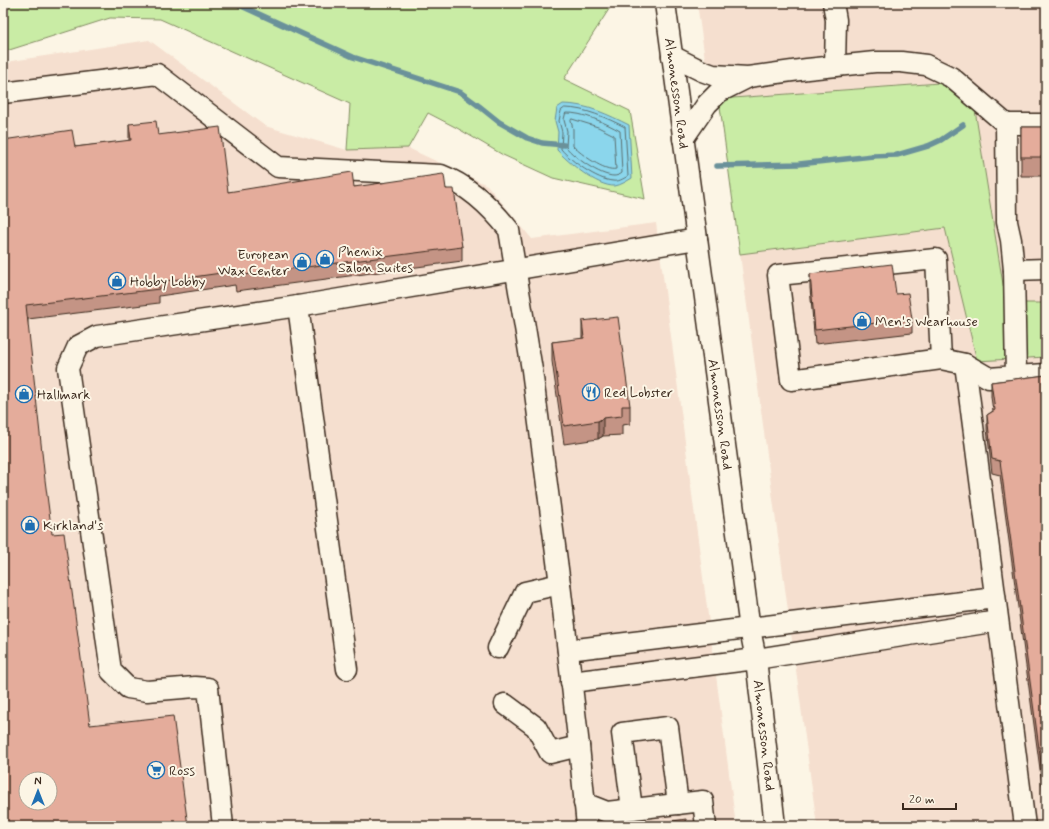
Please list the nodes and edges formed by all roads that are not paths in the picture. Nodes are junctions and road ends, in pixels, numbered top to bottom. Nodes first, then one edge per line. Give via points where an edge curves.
1 (665, 3) edge
2 (833, 3) edge
3 (672, 56) junction
4 (835, 66) junction
5 (748, 78) junction
6 (3, 93) edge
7 (1006, 124) junction
8 (1046, 124) edge
9 (684, 139) junction
10 (697, 239) junction
11 (516, 269) junction
12 (1046, 269) edge
13 (1014, 270) junction
14 (298, 306) junction
15 (941, 359) junction
16 (965, 364) junction
17 (1046, 374) edge
18 (1016, 376) junction
19 (560, 584) junction
20 (995, 598) junction
21 (998, 621) junction
22 (750, 629) junction
23 (498, 648) dead end
24 (568, 650) junction
25 (756, 659) junction
26 (348, 669) dead end
27 (571, 682) junction
28 (505, 704) dead end
29 (579, 746) junction
30 (584, 803) junction
31 (678, 804) junction
32 (632, 809) junction
33 (223, 826) edge
34 (587, 826) edge
35 (706, 826) edge
36 (775, 826) edge
37 (1024, 826) edge

1 - 3 street, Almonesson Road
2 - 4 street via 836,20
3 - 5 street via 713,75
3 - 9 street, Almonesson Road
4 - 5 street
4 - 7 street via 875,62 926,65 951,77
5 - 9 street via 719,92 707,104
6 - 11 street via 157,74 278,167 441,175 455,180 496,213 510,230
7 - 8 street
7 - 13 street via 1007,222
9 - 10 street, Almonesson Road
10 - 11 street
10 - 22 street, Almonesson Road
11 - 14 street
11 - 19 street
12 - 13 street
13 - 18 street
14 - 26 street
14 - 33 street via 97,336 78,346 68,368 111,671 128,688 147,691 208,688
15 - 15 street via 791,380 778,275 936,259
15 - 16 street
16 - 18 street via 989,378
16 - 20 street
17 - 18 street
19 - 23 street via 526,592
19 - 24 street
20 - 21 street
20 - 22 street
21 - 25 street
21 - 37 street
22 - 24 street
22 - 25 street, Almonesson Road
24 - 27 street
25 - 27 street
25 - 36 street, Almonesson Road
27 - 29 street
28 - 29 street via 536,727 550,753
29 - 30 street
30 - 32 street via 607,812
30 - 34 street
31 - 32 street
31 - 32 street via 668,727 622,733
31 - 35 street via 703,801

